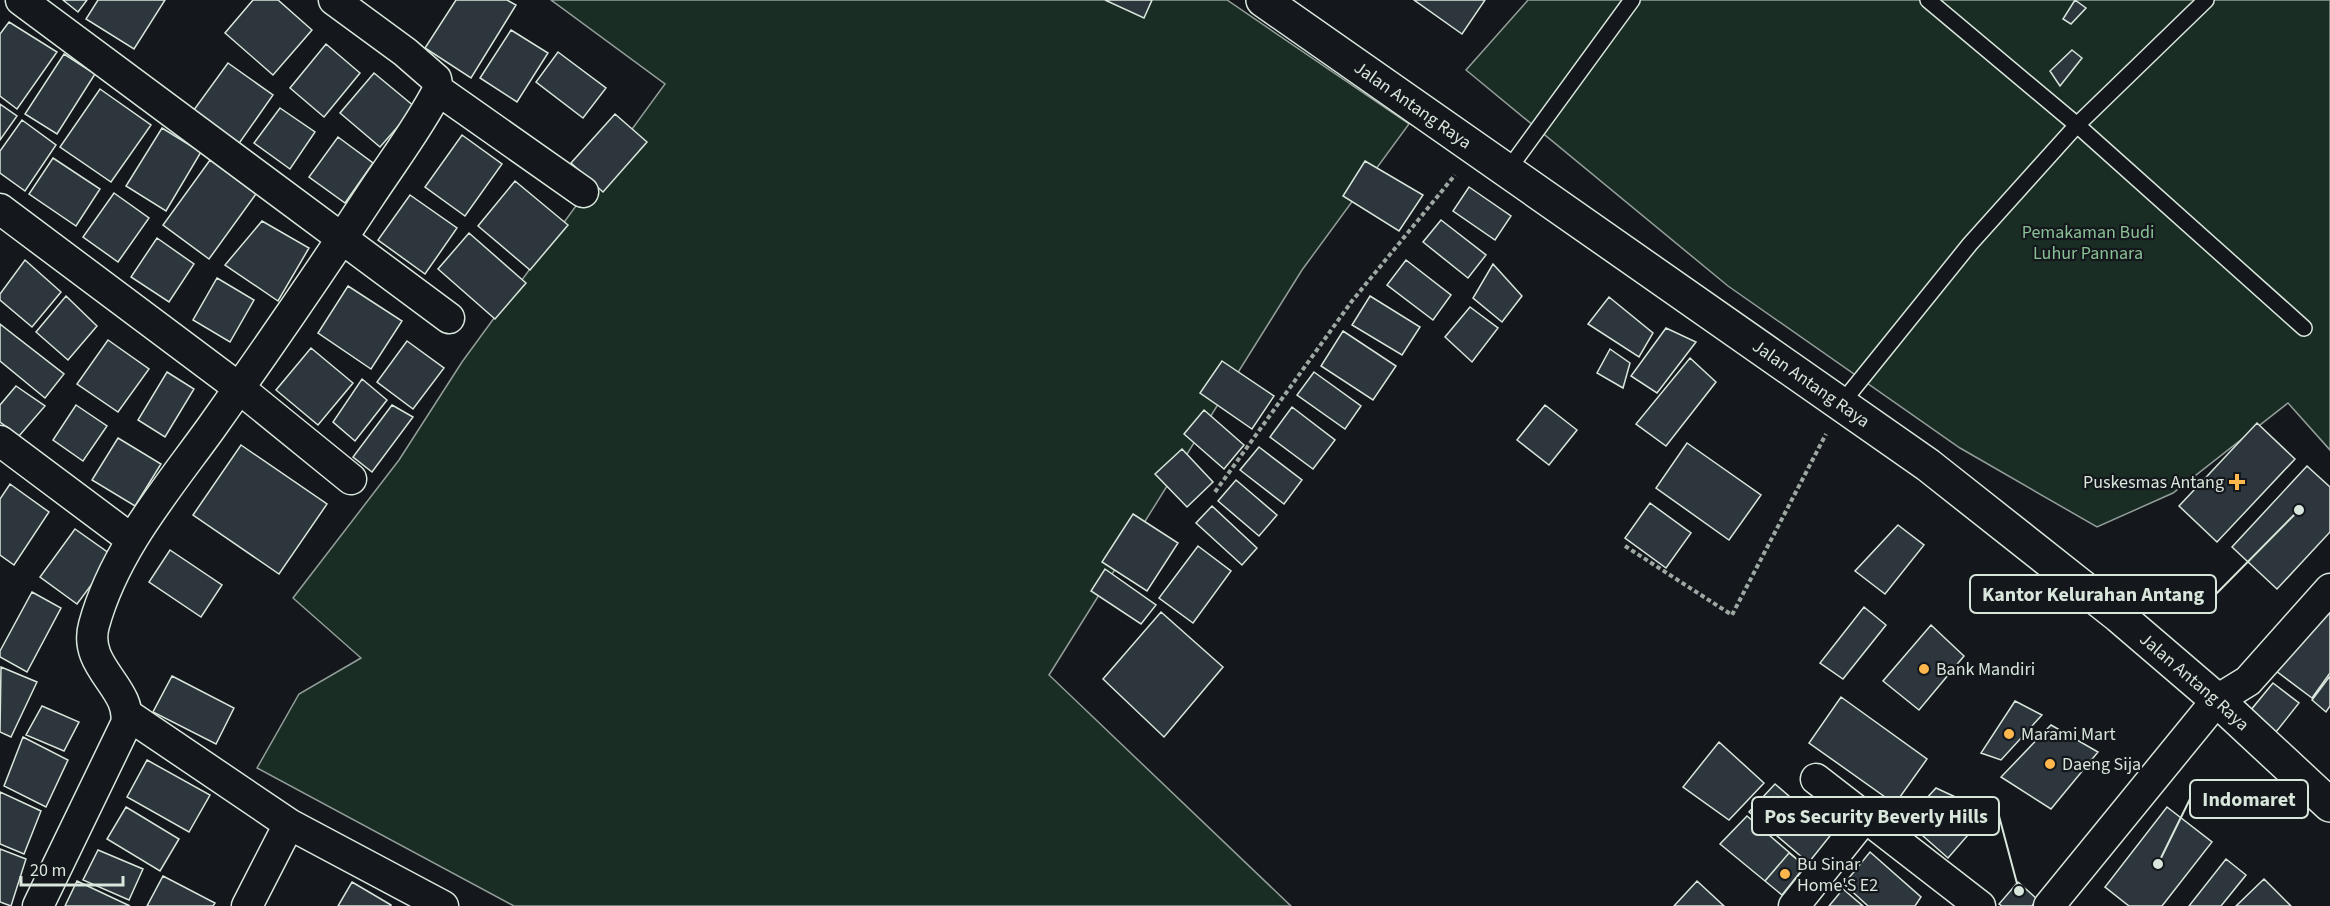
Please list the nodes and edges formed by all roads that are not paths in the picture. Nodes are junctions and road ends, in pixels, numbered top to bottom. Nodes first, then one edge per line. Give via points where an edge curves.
1 (21, 0) edge
2 (334, 0) edge
3 (1263, 0) edge
4 (1632, 0) edge
5 (1928, 0) edge
6 (2206, 0) edge
7 (438, 90) junction
8 (2077, 125) junction
9 (1508, 170) junction
10 (583, 192) dead end
11 (0, 209) edge
12 (342, 239) junction
13 (449, 318) dead end
14 (2304, 328) dead end
15 (239, 388) junction
16 (1841, 404) junction
17 (0, 441) edge
18 (351, 479) dead end
19 (131, 539) junction
20 (2330, 589) edge
21 (2217, 700) junction
22 (128, 714) junction
23 (1816, 779) dead end
24 (2330, 805) edge
25 (1866, 816) junction
26 (289, 824) junction
27 (38, 906) edge
28 (247, 906) edge
29 (443, 906) edge
30 (1794, 906) edge
31 (1980, 906) edge
32 (2049, 906) edge

1 - 12 street
2 - 7 street via 405,52 436,79
3 - 9 main road, Jalan Antang Raya
4 - 9 lane
5 - 8 lane
6 - 8 lane
7 - 10 street
7 - 12 street
8 - 14 lane
8 - 16 lane via 1970,244
9 - 16 main road, Jalan Antang Raya
11 - 15 street
12 - 13 street
12 - 15 street
15 - 18 street
15 - 19 street
16 - 21 main road, Jalan Antang Raya via 1946,479 2119,616
17 - 19 street
19 - 22 street via 98,612 91,644
20 - 21 street via 2248,681
21 - 24 main road, Jalan Antang Raya
21 - 32 street
22 - 26 street
22 - 27 street via 123,733
23 - 25 street
25 - 30 street
25 - 31 street
26 - 28 street
26 - 29 street

